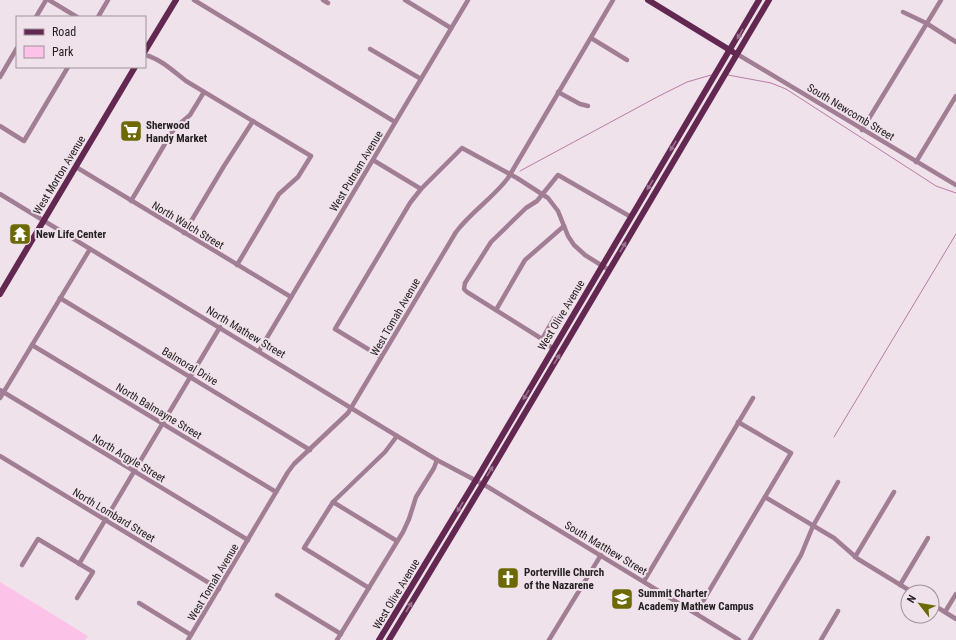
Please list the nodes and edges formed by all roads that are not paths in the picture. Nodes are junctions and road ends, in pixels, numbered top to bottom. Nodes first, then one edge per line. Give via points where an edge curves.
1 (47, 0) edge
2 (108, 0) edge
3 (176, 0) edge
4 (194, 0) edge
5 (323, 0) edge
6 (405, 0) edge
7 (468, 0) edge
8 (613, 0) edge
9 (648, 0) edge
10 (759, 0) edge
11 (768, 0) edge
12 (940, 0) edge
13 (328, 3) dead end
14 (904, 12) dead end
15 (37, 16) edge
16 (74, 16) edge
17 (99, 16) edge
18 (926, 24) junction
19 (451, 28) junction
20 (591, 38) junction
21 (956, 42) edge
22 (146, 49) edge
23 (370, 49) dead end
24 (16, 50) edge
25 (730, 50) junction
26 (737, 54) junction
27 (146, 55) edge
28 (627, 60) dead end
29 (67, 68) edge
30 (134, 68) edge
31 (0, 77) edge
32 (421, 79) junction
33 (204, 92) junction
34 (558, 92) junction
35 (956, 96) edge
36 (588, 106) dead end
37 (253, 121) junction
38 (395, 122) junction
39 (0, 126) edge
40 (862, 130) junction
41 (373, 160) junction
42 (916, 162) junction
43 (76, 167) junction
44 (510, 174) junction
45 (956, 186) edge
46 (421, 189) junction
47 (0, 194) edge
48 (543, 195) junction
49 (131, 201) junction
50 (631, 217) junction
51 (44, 221) junction
52 (564, 226) junction
53 (184, 233) junction
54 (90, 249) junction
55 (237, 265) junction
56 (602, 266) junction
57 (609, 270) junction
58 (0, 294) edge
59 (291, 297) junction
60 (60, 298) junction
61 (496, 310) junction
62 (554, 318) dead end
63 (220, 327) junction
64 (542, 339) junction
65 (32, 345) junction
66 (553, 349) junction
67 (259, 351) junction
68 (381, 357) junction
69 (191, 377) junction
70 (2, 392) edge
71 (0, 398) edge
72 (753, 398) dead end
73 (352, 407) junction
74 (738, 422) junction
75 (163, 423) junction
76 (397, 436) junction
77 (310, 450) junction
78 (0, 456) edge
79 (437, 460) junction
80 (134, 472) junction
81 (476, 481) junction
82 (838, 482) dead end
83 (483, 484) junction
84 (276, 492) junction
85 (894, 492) dead end
86 (765, 497) junction
87 (333, 502) junction
88 (105, 520) junction
89 (813, 526) junction
90 (928, 538) dead end
91 (248, 540) junction
92 (397, 541) junction
93 (601, 555) junction
94 (854, 556) junction
95 (79, 564) junction
96 (22, 565) dead end
97 (644, 581) junction
98 (901, 584) edge
99 (900, 585) edge
100 (369, 588) junction
101 (219, 589) junction
102 (956, 594) edge
103 (277, 595) dead end
104 (77, 598) dead end
105 (139, 603) dead end
106 (940, 609) edge
107 (838, 611) dead end
108 (945, 612) junction
109 (696, 613) junction
110 (956, 619) edge
111 (341, 634) junction
112 (192, 635) junction
113 (188, 640) edge
114 (337, 640) edge
115 (379, 640) edge
116 (389, 640) edge
117 (549, 640) edge
118 (739, 640) edge
119 (750, 640) edge
120 (821, 640) edge

1 - 15 street
1 - 16 street
2 - 17 street
3 - 22 main road
4 - 38 street
5 - 13 street
6 - 19 street
7 - 19 street, West Putnam Avenue
8 - 20 street, West Tomah Avenue
9 - 25 main road
10 -> 25 main road, West Olive Avenue
11 - 26 main road, West Olive Avenue
12 - 18 street
14 - 18 street
18 - 21 street
18 - 40 street
19 - 32 street, West Putnam Avenue
20 - 28 street
20 - 34 street, West Tomah Avenue
23 - 32 street
24 - 31 street
25 - 26 main road
25 -> 50 main road, West Olive Avenue
26 - 40 street, South Newcomb Street
57 -> 26 main road, West Olive Avenue
27 - 33 street via 170,68
29 - 39 street via 24,141
30 - 43 main road, West Morton Avenue
32 - 38 street, West Putnam Avenue
33 - 37 street
33 - 49 street via 190,115 172,132
34 - 36 street
34 - 44 street, West Tomah Avenue
35 - 42 street
37 - 53 street
37 - 55 street via 311,156 298,177 279,194
38 - 41 street, West Putnam Avenue
40 - 42 street, South Newcomb Street
41 - 46 street
41 - 59 street, West Putnam Avenue
42 - 45 street, South Newcomb Street
43 - 49 street, North Walch Street
43 - 51 main road, West Morton Avenue
44 - 46 street via 462,148
44 - 48 street
44 - 68 street, West Tomah Avenue via 456,232
46 - 68 street via 403,213 335,329
47 - 51 street, North Mathew Street
48 - 50 street via 558,175
48 - 52 street via 556,208
48 - 61 street via 494,239 465,283 464,289 467,292
49 - 53 street, North Walch Street
50 - 56 main road, West Olive Avenue
51 - 54 street, North Mathew Street
51 - 58 main road, West Morton Avenue
52 - 56 street via 578,249
52 - 61 street via 525,260
53 - 55 street, North Walch Street
54 - 60 street
54 - 63 street, North Mathew Street
55 - 59 street, North Walch Street
56 - 57 street
56 - 66 main road, West Olive Avenue
83 -> 57 main road, West Olive Avenue
59 - 67 street, West Putnam Avenue
60 - 65 street
60 - 69 street, Balmoral Drive
61 - 64 street
62 - 64 street
63 - 67 street, North Mathew Street
63 - 69 street
64 - 66 street
65 - 70 street
65 - 75 street, North Balmayne Street
66 -> 81 main road, West Olive Avenue
67 - 73 street, North Mathew Street
68 - 73 street, West Tomah Avenue
69 - 75 street
69 - 77 street, Balmoral Drive
70 - 71 street
70 - 80 street, North Argyle Street
72 - 74 street
73 - 76 street, North Mathew Street
73 - 77 street, West Tomah Avenue
74 - 86 street via 791,453
74 - 97 street
75 - 80 street
75 - 84 street, North Balmayne Street
76 - 79 street, North Mathew Street
76 - 87 street via 385,452
77 - 84 street, West Tomah Avenue via 291,468
78 - 88 street, North Lombard Street
79 - 81 street, North Mathew Street
79 - 92 street via 416,497 406,526
80 - 88 street
80 - 91 street, North Argyle Street
81 - 83 street, North Mathew Street
81 -> 115 main road, West Olive Avenue
82 - 89 street
83 - 93 street, South Matthew Street
116 -> 83 main road, West Olive Avenue
84 - 91 street, West Tomah Avenue
85 - 94 street
86 - 89 street
86 - 109 street
87 - 92 street
87 - 100 street via 304,548
88 - 95 street
88 - 101 street, North Lombard Street
89 - 94 street via 834,538
89 - 119 street via 801,555
90 - 98 street
91 - 101 street, West Tomah Avenue
92 - 100 street
93 - 97 street, South Matthew Street
93 - 117 street
94 - 99 street
95 - 96 street via 38,539
95 - 104 street via 92,572
97 - 109 street, South Matthew Street
100 - 111 street
101 - 112 street, West Tomah Avenue
102 - 108 street
103 - 111 street
105 - 112 street
106 - 108 street
107 - 120 street
108 - 110 street
109 - 118 street, South Matthew Street
111 - 114 street
112 - 113 street, West Tomah Avenue

